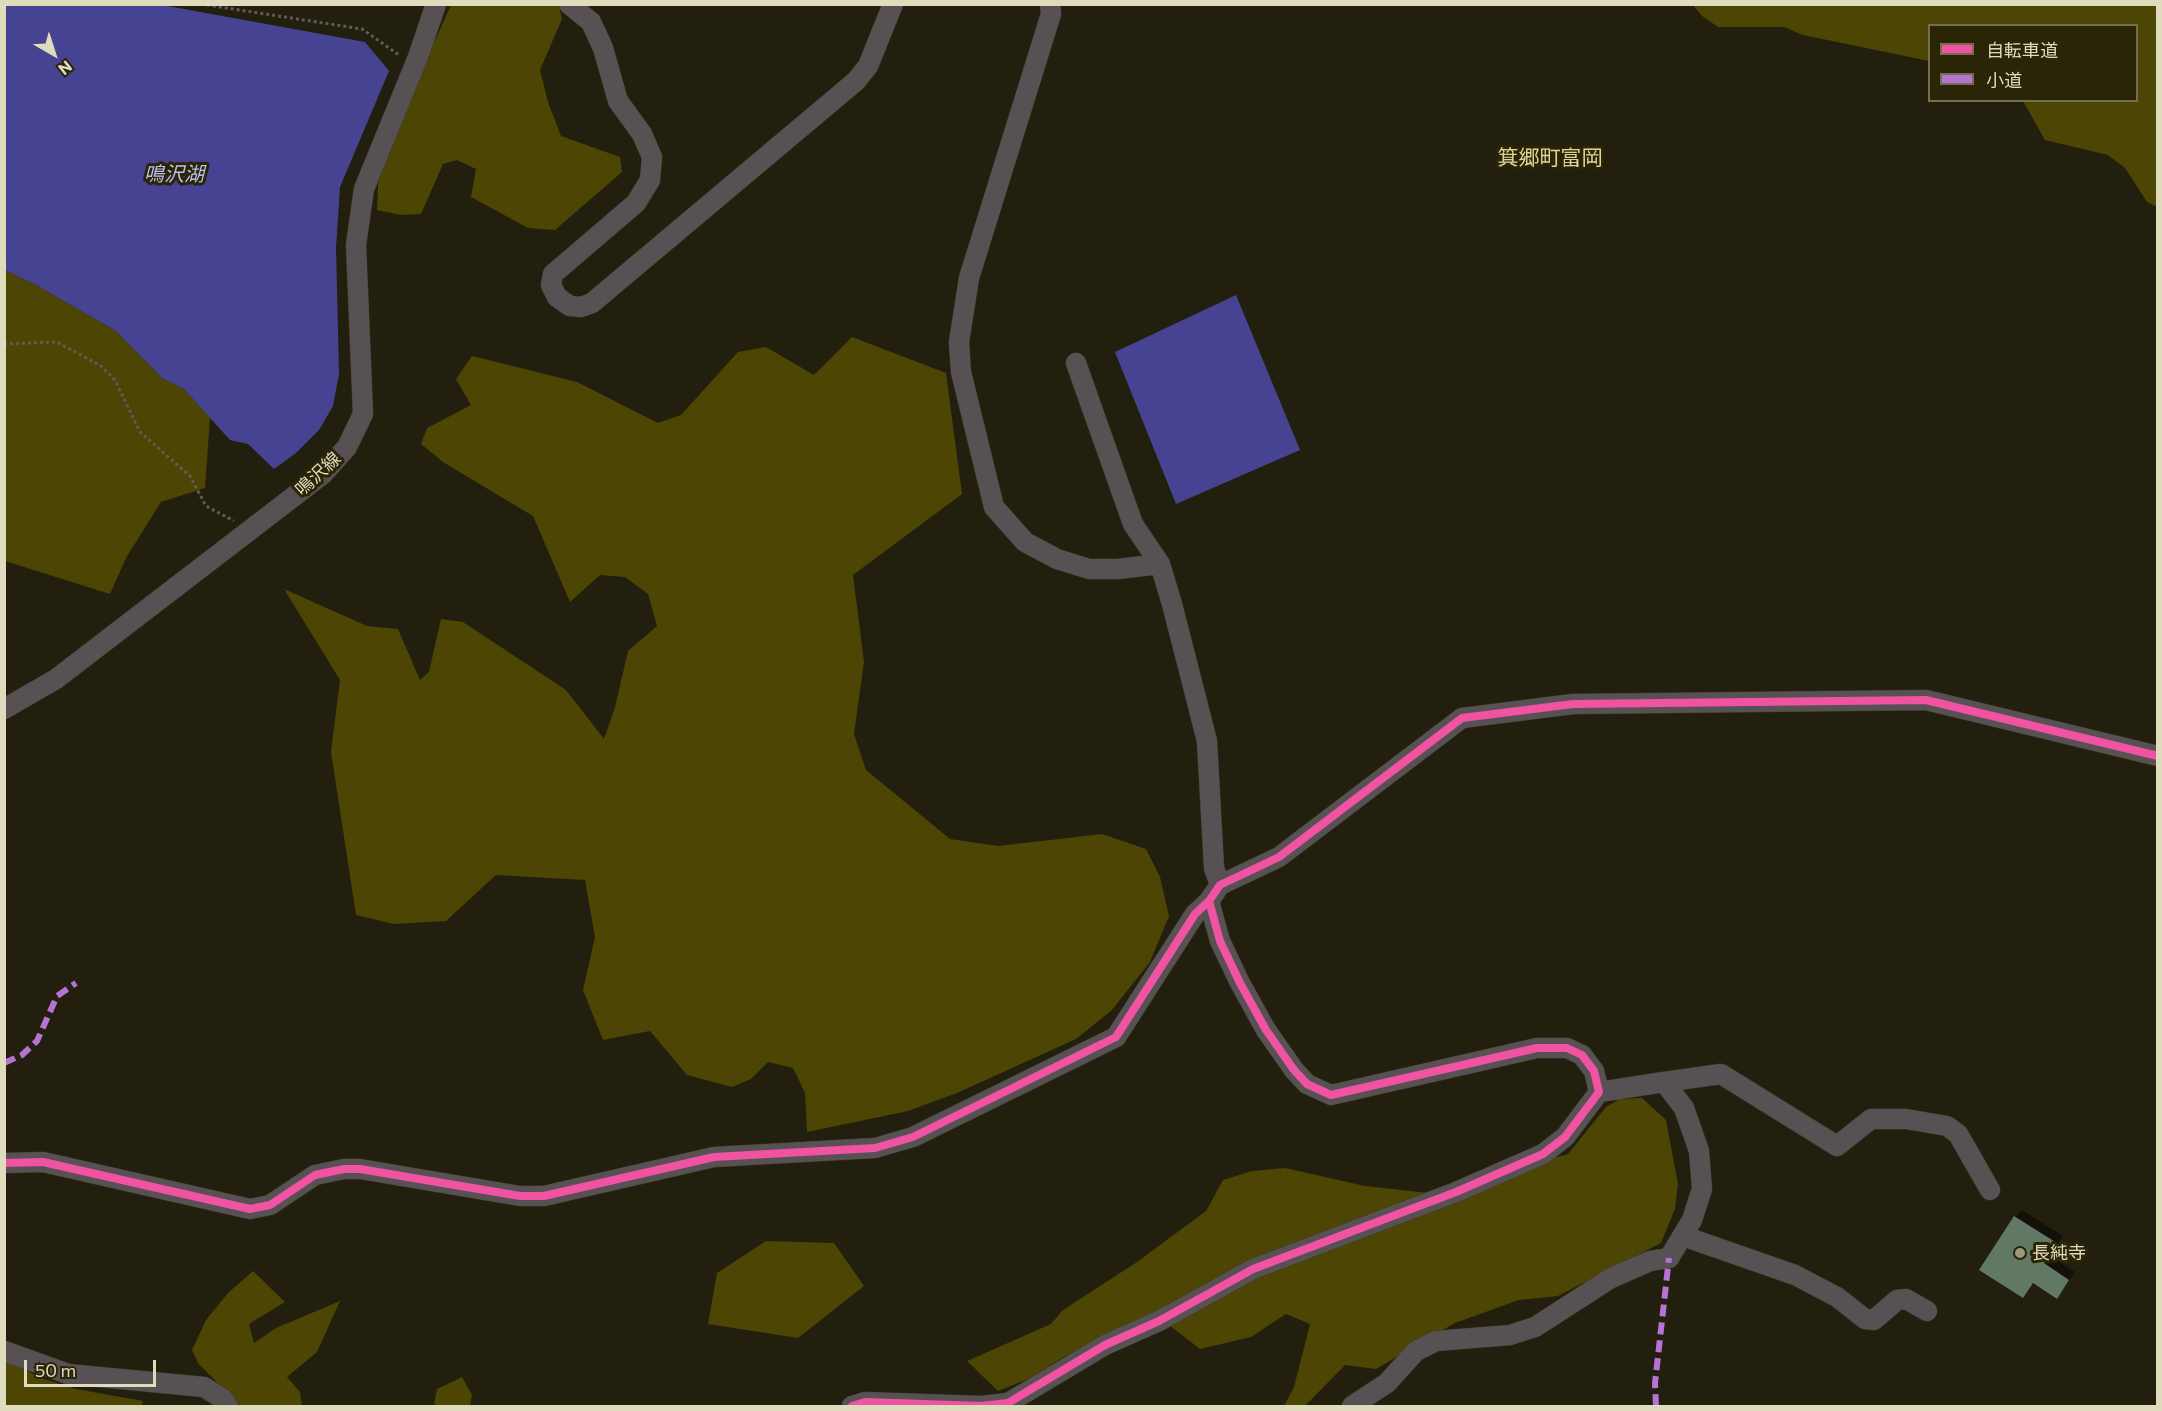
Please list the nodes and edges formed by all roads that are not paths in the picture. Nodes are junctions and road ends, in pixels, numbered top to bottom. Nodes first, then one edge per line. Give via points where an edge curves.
1 (436, 4) edge
2 (569, 4) edge
3 (893, 4) edge
4 (1050, 4) edge
5 (1076, 363) dead end
6 (1160, 564) junction
7 (4, 709) edge
8 (2157, 756) edge
9 (1215, 893) junction
10 (1664, 1082) junction
11 (1599, 1092) junction
12 (4, 1163) edge
13 (1990, 1190) dead end
14 (1683, 1236) junction
15 (1927, 1311) dead end
16 (4, 1351) edge
17 (228, 1407) edge
18 (852, 1407) edge
19 (1352, 1407) edge

1 - 7 street, 鳴沢線 via 364,189 356,245 363,414 347,447 323,474 56,679
2 - 3 street via 591,22 618,101 642,134 652,157 650,180 636,203 553,274 551,285 557,297 570,306 581,307 592,303 856,81 868,66
4 - 6 street via 1051,14 969,278 959,342 961,372 994,507 1025,542 1057,559 1089,569
5 - 6 street via 1133,524
6 - 9 street via 1207,741
8 - 9 street via 1926,700 1573,704 1462,718 1279,857
9 - 11 street via 1220,941 1266,1030 1294,1070 1320,1091 1331,1095 1537,1048 1567,1048 1582,1054 1594,1071
9 - 12 street via 1195,914 1116,1038 913,1137 875,1148 714,1157 544,1196 520,1196 344,1169 315,1175 270,1205 250,1209 43,1162
10 - 11 street
10 - 13 street via 1721,1074 1837,1146 1871,1119 1906,1119 1947,1126 1958,1134
10 - 14 street via 1684,1108 1699,1150 1702,1189
11 - 18 street via 1565,1137 1543,1154 1456,1192 1253,1269 1159,1321 1105,1345 1008,1403 981,1406 865,1402
14 - 15 street via 1794,1275 1837,1297 1865,1319 1874,1320 1897,1300 1906,1299
14 - 19 street via 1669,1258 1650,1261 1611,1278 1535,1327 1510,1335 1436,1341 1416,1351 1387,1383
16 - 17 street via 68,1374 204,1387

